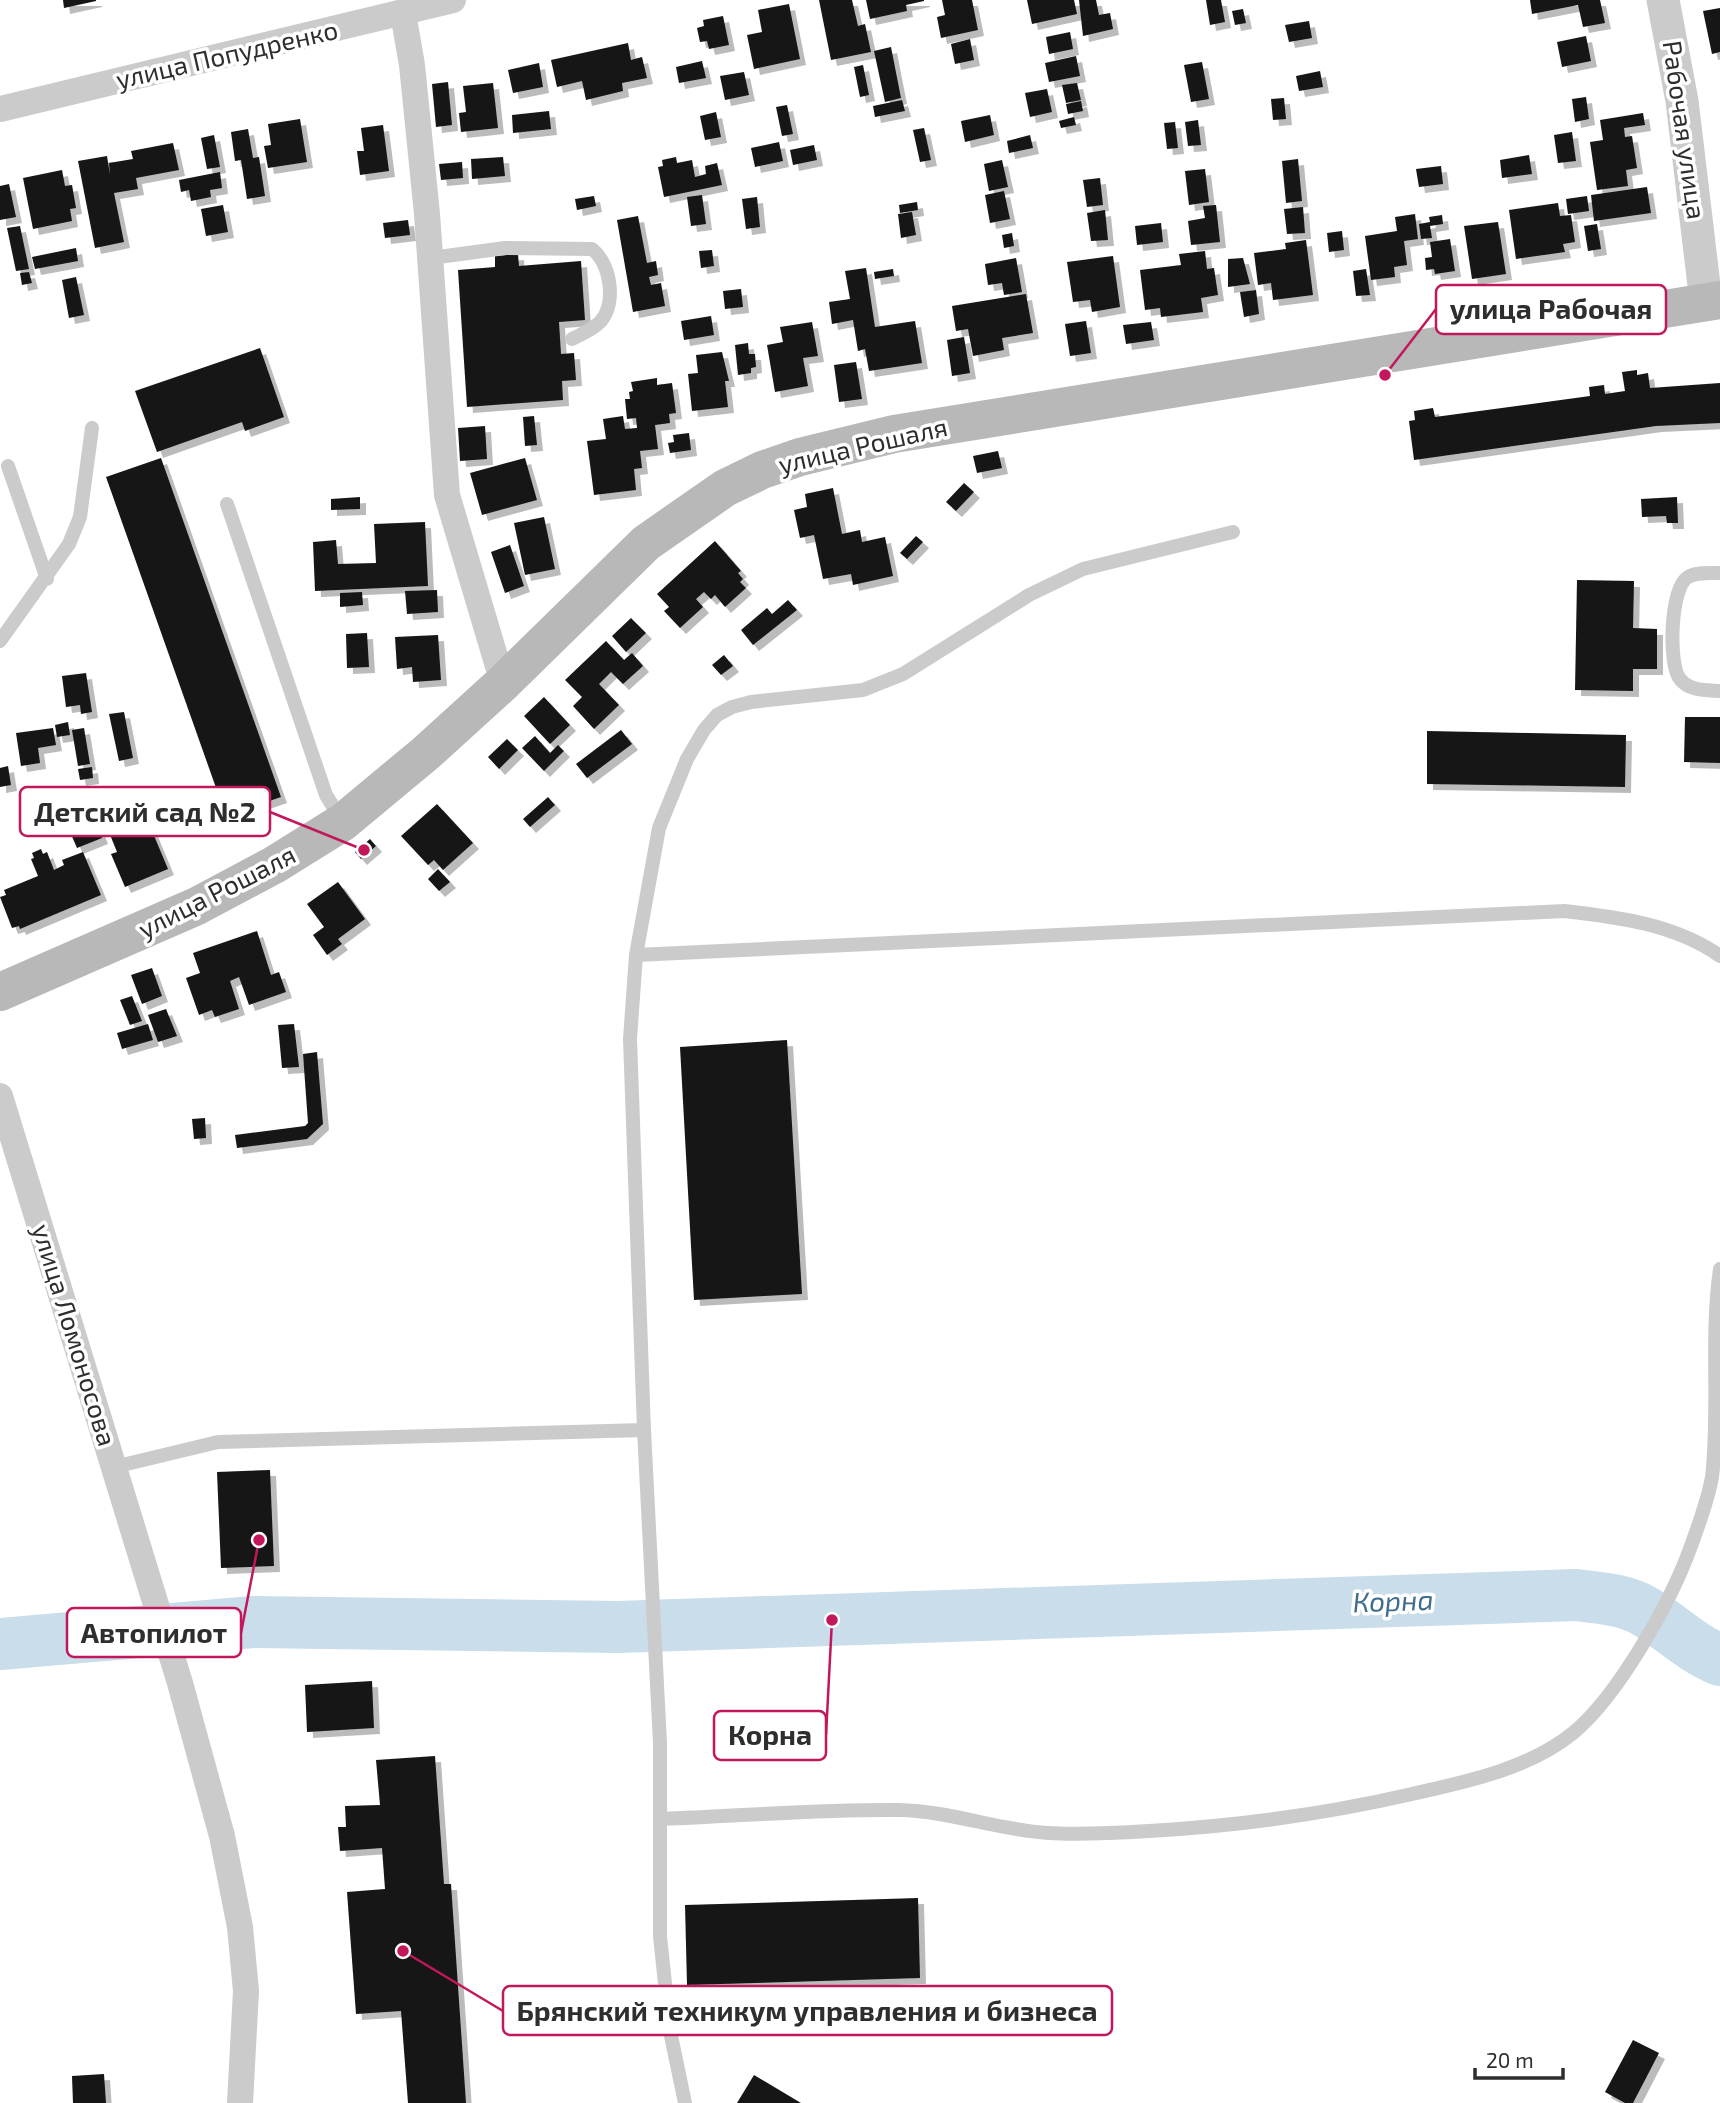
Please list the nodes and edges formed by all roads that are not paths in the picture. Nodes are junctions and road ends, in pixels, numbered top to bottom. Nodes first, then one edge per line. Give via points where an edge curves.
1 (453, 0) edge
2 (1663, 0) edge
3 (403, 13) junction
4 (0, 109) edge
5 (430, 258) junction
6 (1713, 301) edge
7 (572, 339) dead end
8 (92, 428) dead end
9 (8, 466) dead end
10 (227, 504) dead end
11 (1233, 532) dead end
12 (1720, 573) edge
13 (47, 579) junction
14 (0, 641) edge
15 (503, 683) junction
16 (1720, 691) edge
17 (343, 822) junction
18 (636, 955) junction
19 (1720, 956) edge
20 (1, 991) edge
21 (0, 1096) edge
22 (1720, 1269) edge
23 (645, 1430) junction
24 (114, 1467) junction
25 (662, 1819) junction
26 (240, 2103) edge
27 (685, 2103) edge

1 - 3 street, улица Попудренко
2 - 6 street, Рабочая улица
3 - 4 street, улица Попудренко
3 - 5 street via 419,121
5 - 7 lane via 505,248 592,249 600,255 607,273 608,306 595,326
5 - 15 street via 447,495
6 - 15 main road, улица Рошаля via 894,434 800,457 725,488 646,543
8 - 13 lane via 80,517
9 - 13 lane
10 - 17 lane via 326,795
11 - 18 lane via 1083,569 1029,595 903,674 863,690 751,702 717,715 687,759 659,828
12 - 16 lane via 1688,577 1678,587 1674,613 1679,679 1689,687
13 - 14 lane
15 - 17 main road, улица Рошаля
17 - 20 main road, улица Рошаля via 197,906
18 - 19 lane via 1564,911 1619,917 1655,927
18 - 23 lane via 630,1039
21 - 24 street, улица Ломоносова
22 - 25 lane via 1714,1322 1716,1445 1712,1479 1690,1549 1620,1680 1573,1733 1544,1751 1453,1784 1283,1819 1209,1828 1093,1834 1014,1830 941,1813 899,1810
23 - 24 lane via 218,1441
23 - 25 lane
24 - 26 street, улица Ломоносова via 220,1825 240,1927 246,2022
25 - 27 lane via 660,1936

